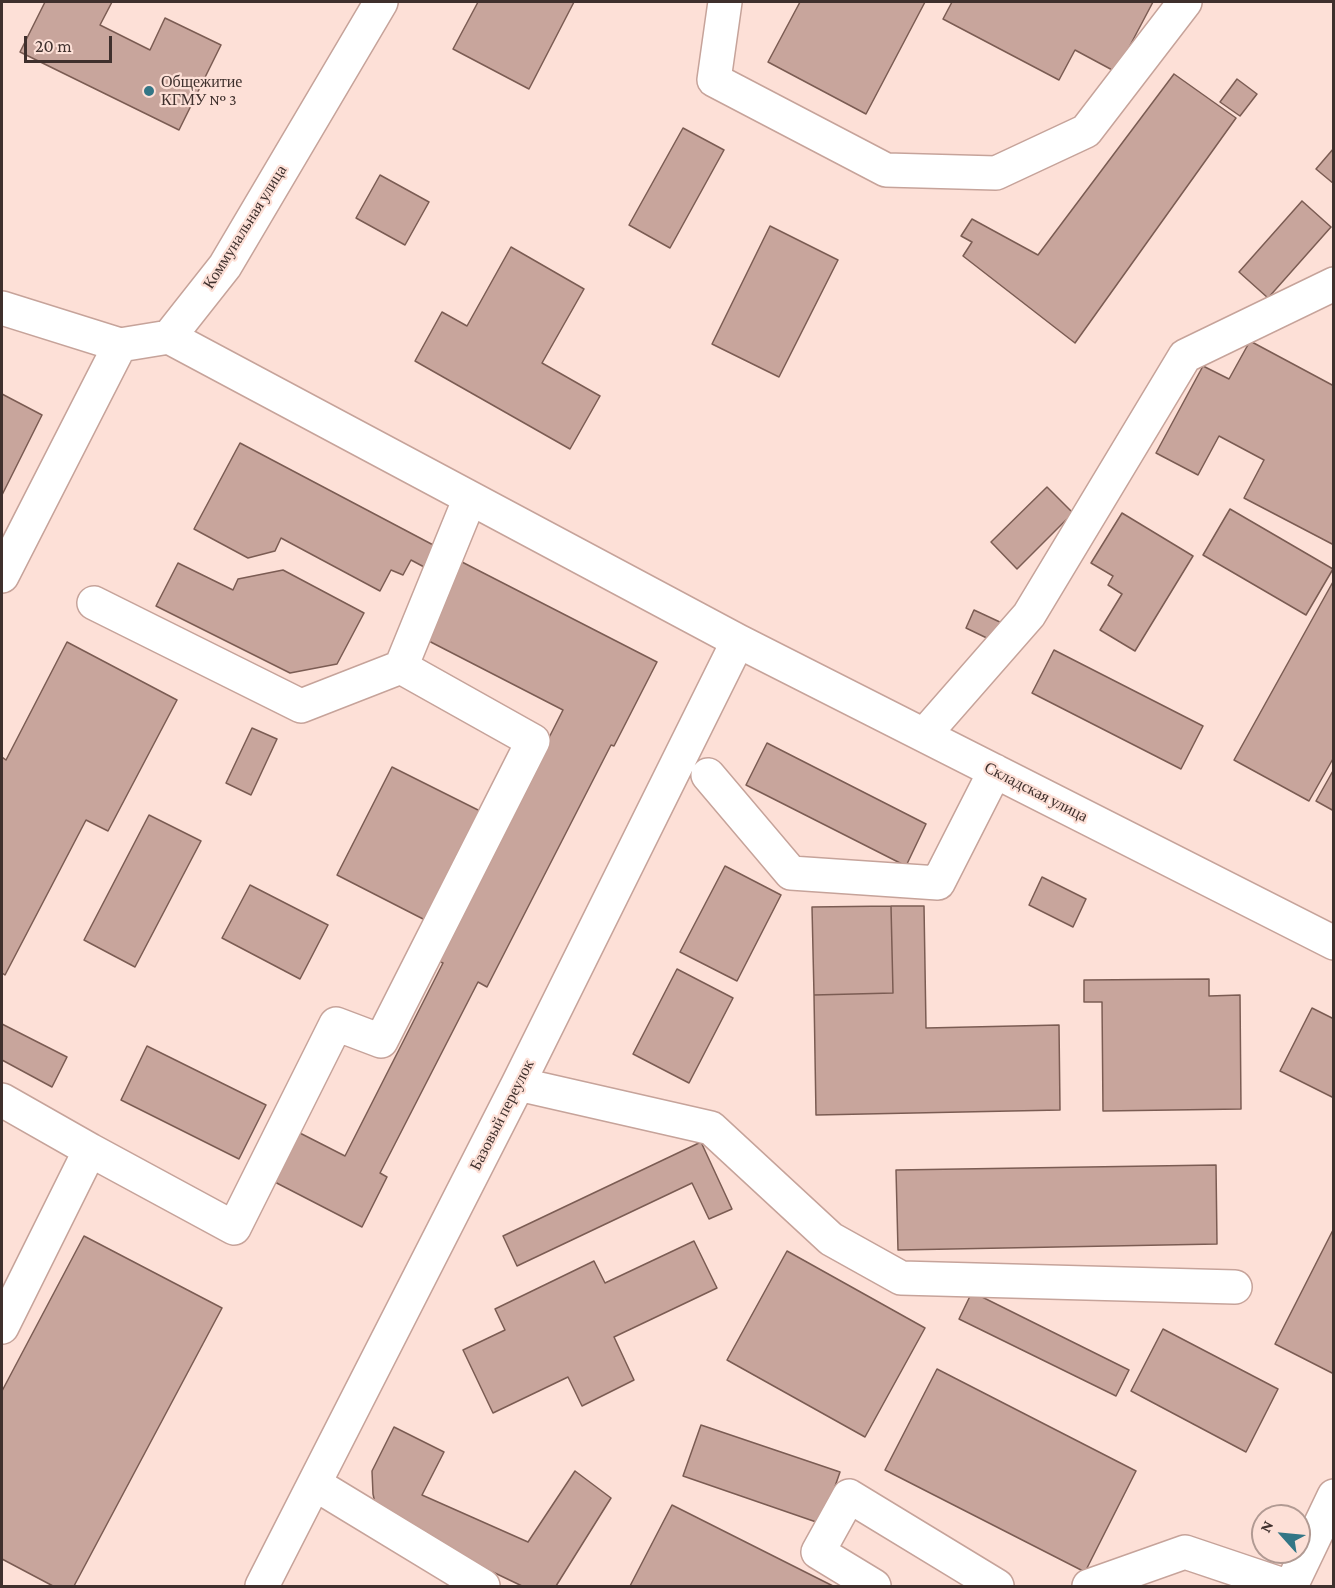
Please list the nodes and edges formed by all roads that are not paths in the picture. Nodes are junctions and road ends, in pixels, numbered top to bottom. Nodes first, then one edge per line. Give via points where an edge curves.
1 (381, 2) edge
2 (725, 2) edge
3 (1185, 2) edge
4 (1334, 284) edge
5 (2, 308) edge
6 (169, 337) junction
7 (120, 345) junction
8 (470, 498) junction
9 (2, 576) edge
10 (94, 603) dead end
11 (738, 641) junction
12 (401, 667) junction
13 (924, 735) junction
14 (995, 771) junction
15 (708, 775) dead end
16 (1334, 943) edge
17 (518, 1084) junction
18 (2, 1100) edge
19 (90, 1150) junction
20 (1235, 1287) dead end
21 (2, 1327) edge
22 (315, 1484) junction
23 (1334, 1496) edge
24 (262, 1587) edge
25 (483, 1587) edge
26 (874, 1587) edge
27 (997, 1587) edge
28 (1089, 1587) edge
29 (1289, 1587) edge

1 - 6 street, Коммунальная улица via 225,266
2 - 3 street via 714,80 885,171 996,173 1086,131
4 - 13 street via 1185,356 1029,615
5 - 7 street
6 - 7 street
6 - 8 street, Складская улица
7 - 9 street
8 - 11 street, Складская улица
8 - 12 street
10 - 12 street via 301,706
11 - 13 street, Складская улица
11 - 17 street, Базовый переулок
12 - 19 street via 533,741 381,1041 336,1024 234,1228
13 - 14 street, Складская улица
14 - 15 street via 938,883 791,873
14 - 16 street, Складская улица
17 - 20 street via 711,1128 831,1239 901,1278
17 - 22 street, Базовый переулок
18 - 19 street
19 - 21 street
22 - 24 street, Базовый переулок
22 - 25 street
23 - 29 street
26 - 27 street via 818,1552 849,1496
28 - 29 street via 1185,1552

